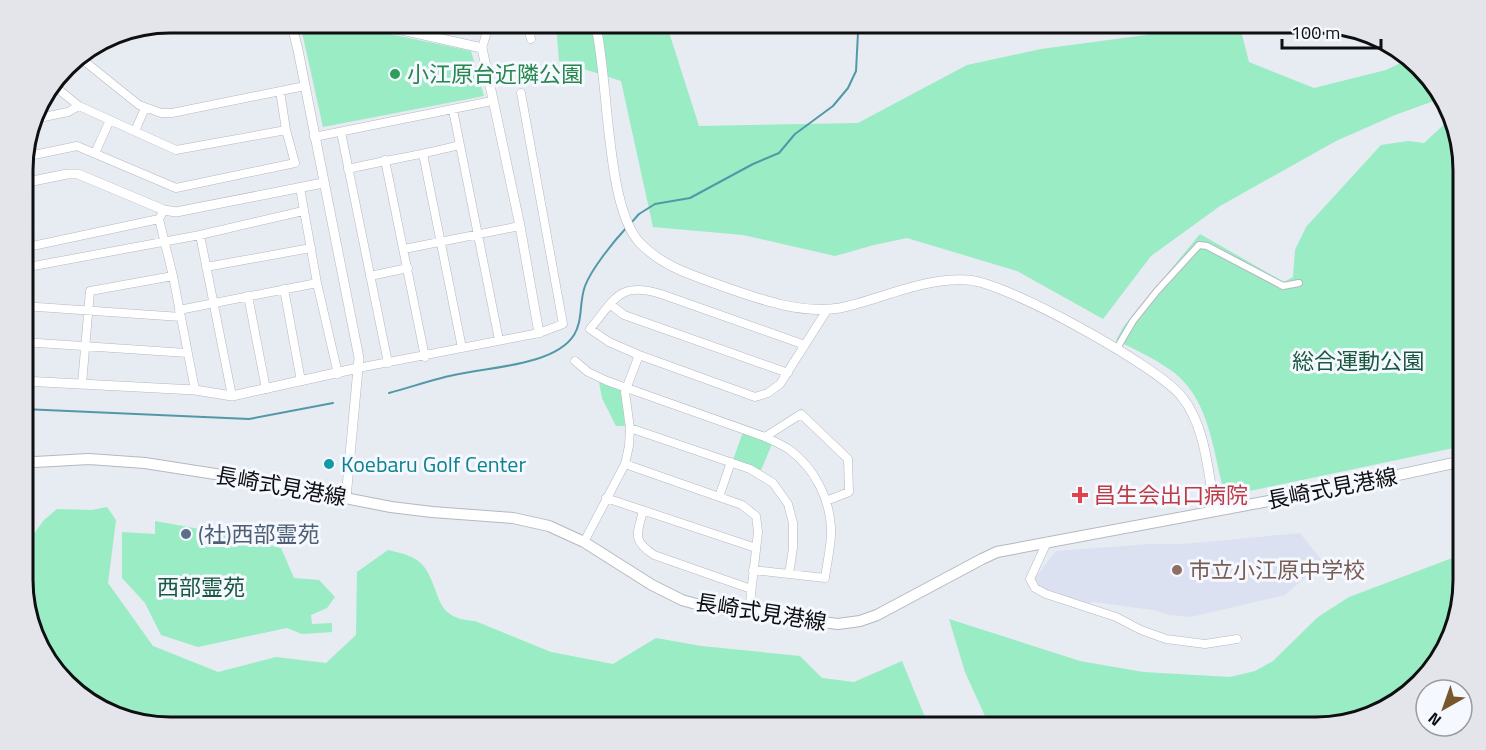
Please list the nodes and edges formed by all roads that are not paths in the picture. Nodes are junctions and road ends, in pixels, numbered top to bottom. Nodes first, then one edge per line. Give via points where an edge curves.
1 (294, 33) edge
2 (415, 33) edge
3 (486, 33) edge
4 (529, 33) edge
5 (597, 33) edge
6 (531, 39) dead end
7 (482, 48) junction
8 (86, 62) edge
9 (305, 86) junction
10 (59, 90) edge
11 (280, 91) junction
12 (521, 93) dead end
13 (492, 101) junction
14 (79, 106) junction
15 (145, 108) junction
16 (453, 110) junction
17 (43, 117) edge
18 (110, 120) junction
19 (286, 130) junction
20 (135, 132) junction
21 (341, 132) junction
22 (314, 137) junction
23 (459, 145) junction
24 (94, 153) junction
25 (423, 154) junction
26 (34, 155) edge
27 (385, 160) junction
28 (348, 169) junction
29 (33, 181) edge
30 (323, 183) junction
31 (300, 188) junction
32 (303, 211) junction
33 (162, 214) junction
34 (520, 226) junction
35 (200, 235) junction
36 (478, 235) junction
37 (164, 240) junction
38 (440, 242) junction
39 (33, 246) edge
40 (311, 248) junction
41 (404, 249) junction
42 (33, 266) edge
43 (206, 267) junction
44 (408, 268) junction
45 (173, 276) junction
46 (370, 276) junction
47 (317, 283) junction
48 (1299, 283) dead end
49 (284, 289) junction
50 (248, 297) junction
51 (213, 302) junction
52 (610, 304) junction
53 (33, 307) edge
54 (87, 310) junction
55 (827, 310) junction
56 (180, 313) junction
57 (539, 333) junction
58 (499, 340) junction
59 (33, 343) edge
60 (805, 345) junction
61 (86, 346) junction
62 (462, 348) junction
63 (1116, 350) junction
64 (187, 352) junction
65 (639, 356) junction
66 (425, 357) junction
67 (575, 361) dead end
68 (388, 363) junction
69 (358, 368) junction
70 (788, 373) junction
71 (338, 374) junction
72 (301, 381) junction
73 (33, 382) edge
74 (82, 384) junction
75 (627, 388) junction
76 (266, 389) junction
77 (195, 390) junction
78 (232, 396) junction
79 (630, 428) junction
80 (765, 437) junction
81 (33, 462) edge
82 (731, 462) junction
83 (1453, 463) edge
84 (625, 464) junction
85 (719, 496) junction
86 (346, 498) junction
87 (606, 498) junction
88 (826, 501) junction
89 (1215, 510) junction
90 (643, 511) junction
91 (584, 542) junction
92 (1047, 542) junction
93 (756, 548) junction
94 (753, 570) junction
95 (789, 574) junction
96 (751, 589) junction
97 (749, 612) junction
98 (1237, 639) dead end

1 - 9 street
2 - 7 street
3 - 7 street
4 - 6 street
5 - 55 street via 620,203 639,242 675,269 732,290 791,308
7 - 13 street
8 - 15 street
9 - 11 street
9 - 22 street
10 - 14 street
11 - 15 street via 172,113
11 - 19 street
12 - 57 street via 563,324
13 - 16 street
13 - 34 street
14 - 17 street
14 - 18 street
15 - 20 street
16 - 21 street
16 - 23 street
18 - 20 street
18 - 24 street
19 - 20 street via 183,151
19 - 24 street via 295,164 176,188
21 - 22 street
21 - 28 street
22 - 30 street
23 - 25 street
23 - 36 street
24 - 26 street via 77,146
25 - 27 street
25 - 38 street
27 - 28 street
27 - 41 street
28 - 46 street
29 - 33 street via 78,174
30 - 31 street
30 - 69 street via 345,278
31 - 32 street
31 - 33 street
32 - 35 street
32 - 40 street
33 - 37 street
33 - 39 street
34 - 36 street
34 - 57 street
35 - 37 street
35 - 43 street
36 - 38 street
36 - 58 street
37 - 42 street
37 - 45 street
38 - 41 street
38 - 62 street
40 - 43 street
40 - 47 street
41 - 44 street
43 - 51 street
44 - 46 street
44 - 66 street
45 - 54 street via 90,291
45 - 56 street
46 - 68 street
47 - 49 street
47 - 71 street
48 - 63 street via 1283,286 1199,245 1132,321
49 - 50 street
49 - 72 street
50 - 51 street
50 - 76 street
51 - 56 street
51 - 78 street
52 - 60 street via 625,290 646,290
52 - 65 street via 591,329
52 - 70 street via 624,315
53 - 54 street
54 - 56 street
54 - 61 street
55 - 60 street
55 - 63 street via 934,282 969,280 1020,297
56 - 64 street
57 - 58 street
58 - 62 street
59 - 61 street
60 - 70 street
61 - 64 street
61 - 74 street
62 - 66 street
63 - 89 street via 1151,370 1182,397 1203,442
64 - 77 street
65 - 70 street via 754,397 768,393
65 - 75 street
66 - 68 street
67 - 75 street via 588,372
68 - 69 street
69 - 71 street
69 - 86 street
71 - 72 street
72 - 76 street
73 - 74 street
74 - 77 street
75 - 79 street
75 - 80 street
76 - 78 street
77 - 78 street
79 - 82 street
79 - 84 street
80 - 88 street via 806,465
80 - 88 street via 801,414 848,459 849,492
81 - 86 main road, 長崎式見港線 via 110,459 145,463
82 - 85 street
82 - 95 street via 773,483 788,504 794,523
83 - 89 main road, 長崎式見港線
84 - 85 street
84 - 87 street
85 - 93 street via 742,504 756,516
86 - 91 main road, 長崎式見港線 via 432,513 513,518 549,525
87 - 90 street
87 - 91 street
88 - 95 street via 831,528 825,578
89 - 92 main road, 長崎式見港線
90 - 93 street
90 - 96 street via 637,534 641,546 654,555
91 - 97 main road, 長崎式見港線 via 682,600
92 - 97 main road, 長崎式見港線 via 998,552 860,621 838,624
92 - 98 street via 1030,579 1035,588 1046,594 1116,617 1166,639 1205,644
93 - 94 street
94 - 95 street
94 - 96 street
96 - 97 street

